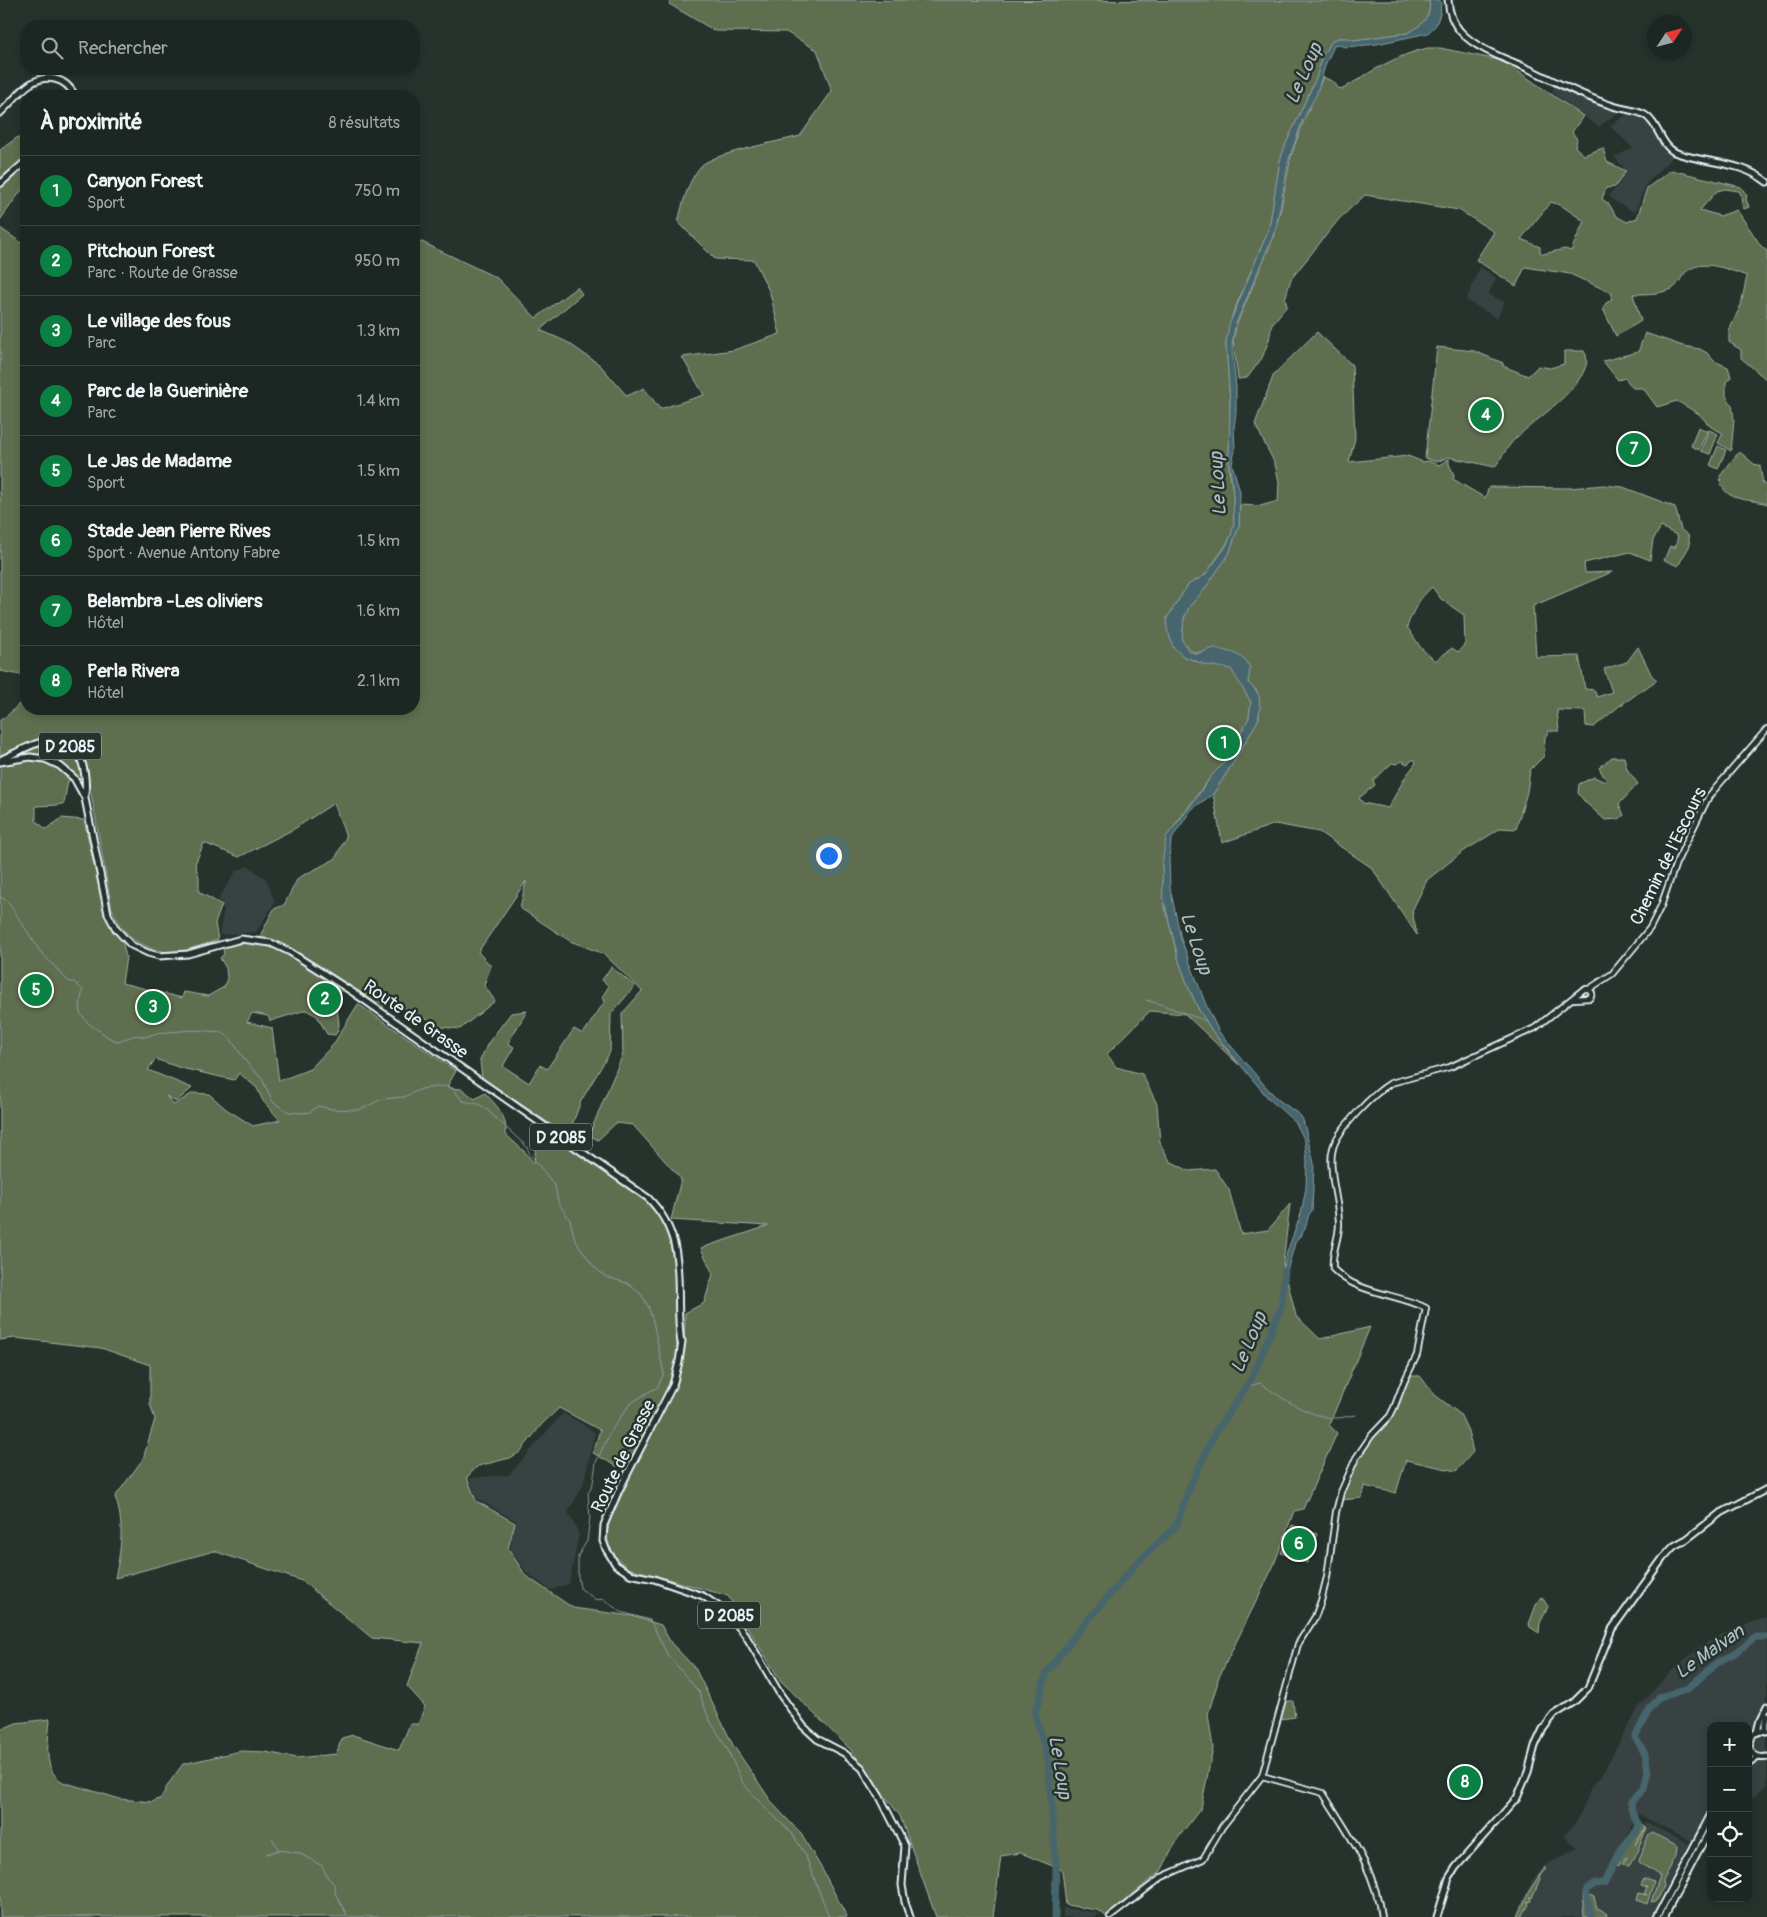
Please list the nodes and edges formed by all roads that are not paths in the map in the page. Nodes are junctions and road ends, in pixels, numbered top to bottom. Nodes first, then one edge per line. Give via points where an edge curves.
1 (1448, 0) edge
2 (24, 90) edge
3 (71, 90) edge
4 (20, 94) edge
5 (0, 113) edge
6 (20, 166) edge
7 (1767, 182) edge
8 (0, 184) edge
9 (1767, 729) edge
10 (0, 761) edge
11 (85, 798) junction
12 (1589, 989) junction
13 (1582, 992) junction
14 (1583, 998) junction
15 (1571, 1000) junction
16 (1767, 1489) edge
17 (1767, 1706) edge
18 (1767, 1716) edge
19 (1766, 1731) edge
20 (1757, 1732) junction
21 (1752, 1738) edge
22 (1752, 1752) edge
23 (1767, 1756) edge
24 (1758, 1757) junction
25 (1752, 1761) edge
26 (1262, 1776) junction
27 (1707, 1822) edge
28 (1707, 1836) edge
29 (910, 1917) edge
30 (1110, 1917) edge
31 (1381, 1917) edge
32 (1437, 1917) edge
33 (1657, 1917) edge
34 (1664, 1917) edge

1 - 7 main road via 1453,22 1476,45 1611,106 1649,118 1666,144 1676,152 1745,169
2 - 3 main road via 45,77 61,81
4 - 5 main road
6 - 8 main road
9 - 12 street, Chemin de l'Escours via 1712,791 1676,863 1650,928 1612,974
10 - 11 main road, Route de Grasse / D 2085 via 30,757 53,762 74,778
10 - 11 main road, D 2085 via 43,742 63,741 82,759
11 - 29 main road, Route de Grasse / D 2085 via 105,907 116,929 131,945 159,956 188,954 241,939 271,942 349,990 648,1198 663,1216 671,1231 677,1256 683,1321 679,1362 673,1385 606,1519 603,1533 606,1550 616,1565 630,1574 703,1596 727,1612 804,1726 817,1739 844,1753 862,1768 905,1846 902,1885
12 - 13 street, Chemin de l'Escours
12 - 14 street, Chemin de l'Escours via 1591,996
13 - 14 street
13 - 15 street, Chemin de l'Escours
14 - 15 street
15 - 26 street, Chemin de l'Escours via 1541,1025 1450,1067 1391,1083 1358,1113 1333,1146 1332,1172 1339,1225 1332,1257 1333,1268 1349,1282 1423,1307 1417,1355 1394,1408 1356,1458 1341,1492 1321,1601 1298,1644
16 - 32 main road via 1719,1514 1685,1540 1646,1583 1609,1635 1592,1680 1581,1696 1554,1715 1543,1729 1517,1798 1449,1878
17 - 20 main road
18 - 19 main road
19 - 20 main road
20 - 21 main road
22 - 24 main road
23 - 24 main road
24 - 25 main road
26 - 30 street via 1222,1827 1203,1859 1166,1874
26 - 31 street via 1323,1793 1350,1833 1371,1877
27 - 33 main road
28 - 34 main road

